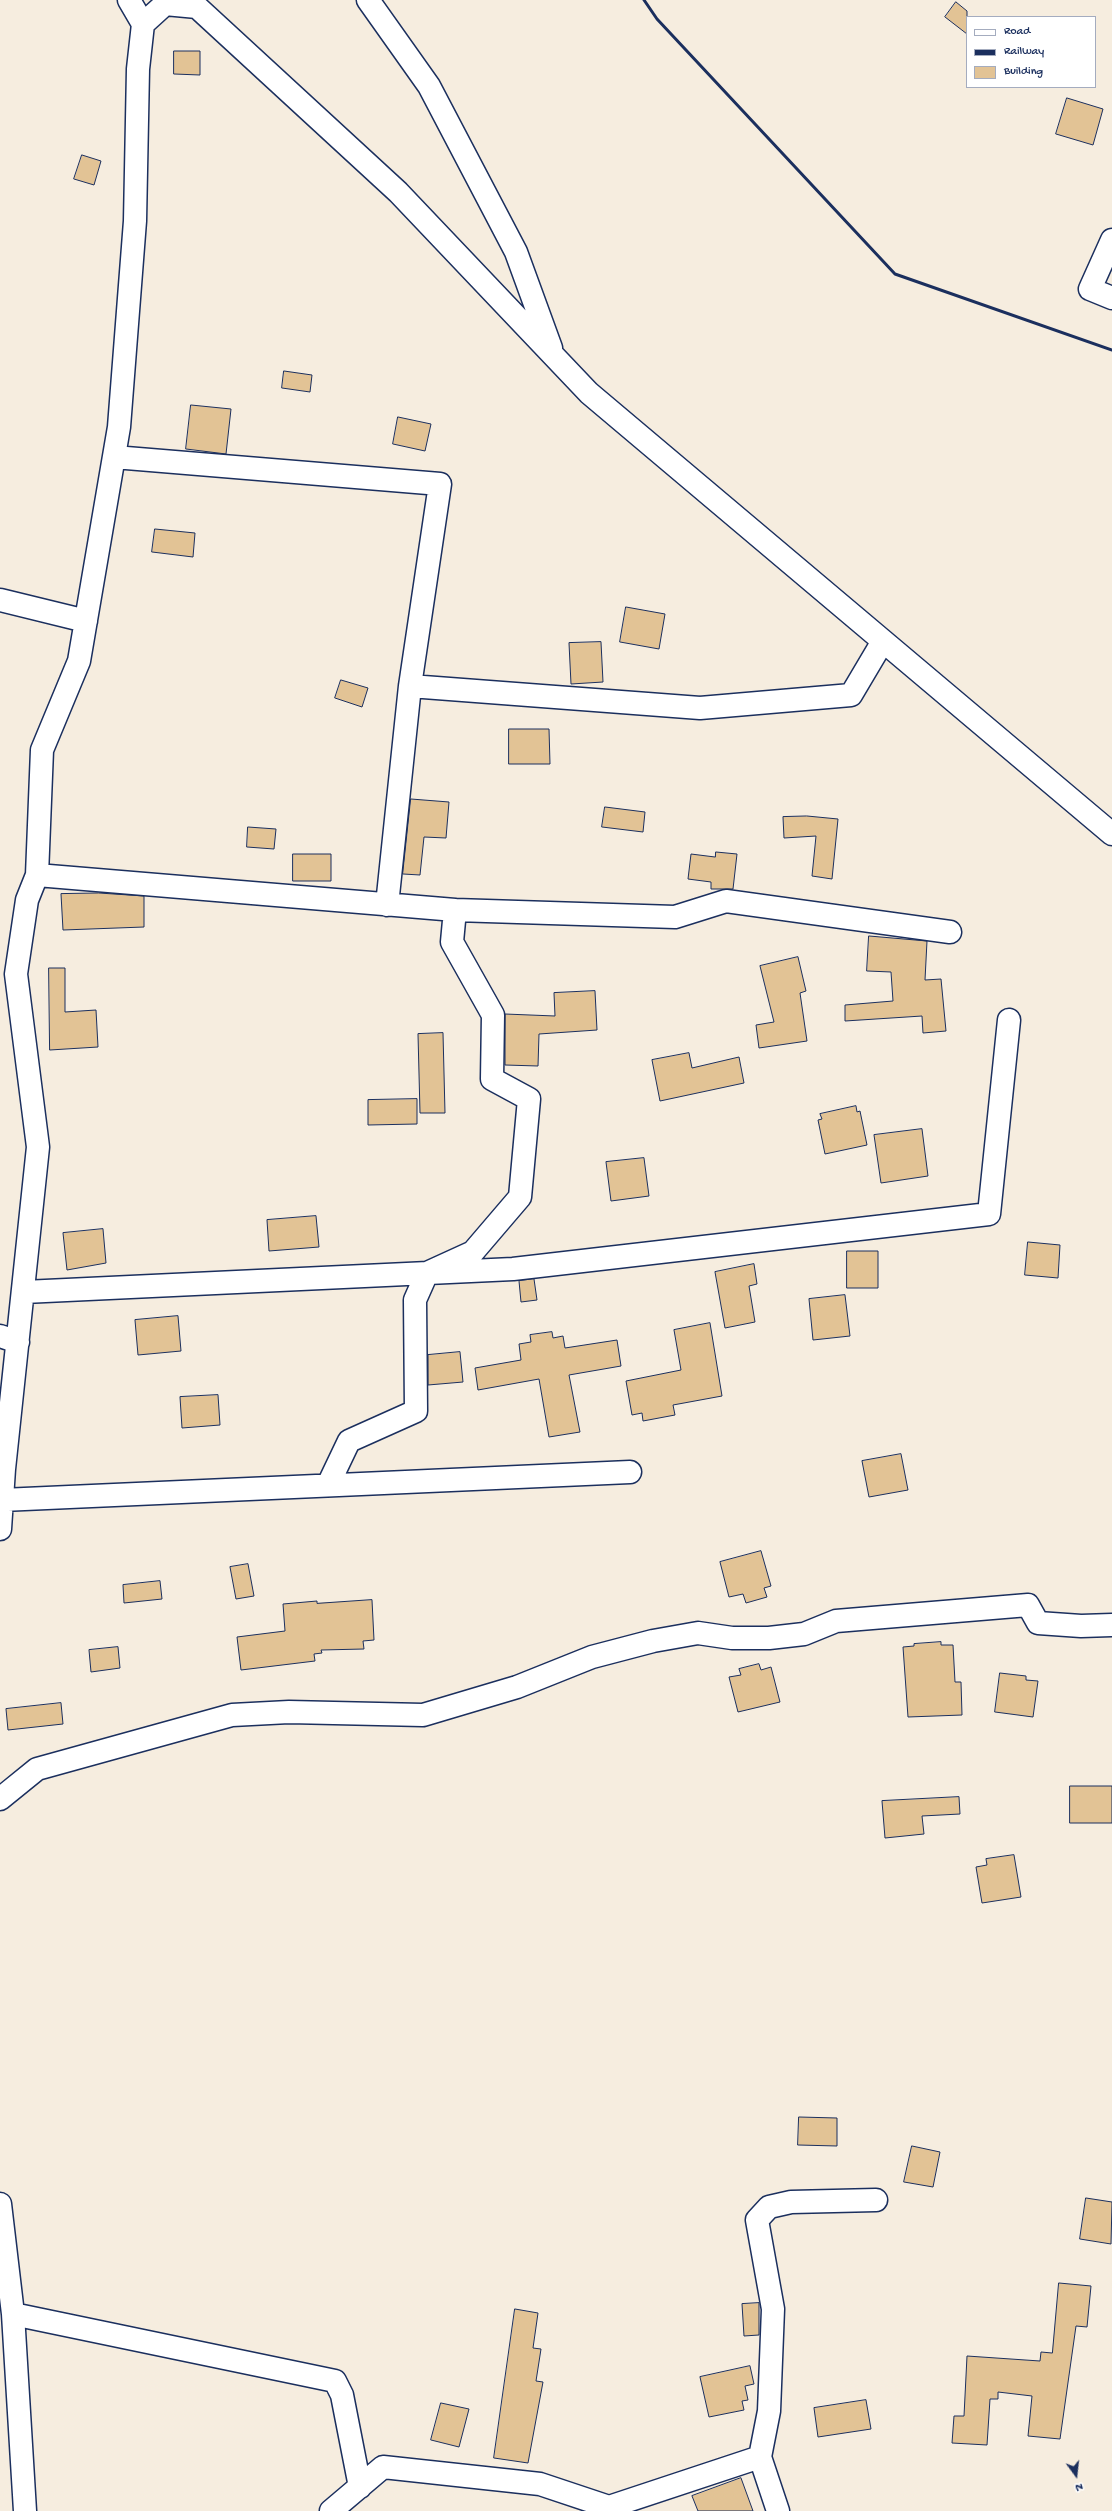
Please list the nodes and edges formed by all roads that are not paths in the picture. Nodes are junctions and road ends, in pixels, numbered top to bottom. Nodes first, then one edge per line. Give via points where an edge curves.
1 (129, 0) edge
2 (150, 0) edge
3 (368, 0) edge
4 (143, 24) junction
5 (1112, 240) edge
6 (1112, 298) edge
7 (554, 356) junction
8 (114, 457) junction
9 (0, 600) edge
10 (86, 621) junction
11 (883, 641) junction
12 (410, 686) junction
13 (1112, 834) edge
14 (37, 875) junction
15 (387, 905) junction
16 (455, 910) junction
17 (950, 932) dead end
18 (1009, 1020) dead end
19 (427, 1273) junction
20 (24, 1292) junction
21 (9, 1339) edge
22 (630, 1472) dead end
23 (328, 1485) junction
24 (2, 1500) junction
25 (0, 1529) edge
26 (1112, 1625) edge
27 (0, 1799) edge
28 (876, 2200) dead end
29 (0, 2204) edge
30 (13, 2314) junction
31 (760, 2458) junction
32 (360, 2487) junction
33 (25, 2511) edge
34 (331, 2511) edge
35 (778, 2511) edge

1 - 4 street
2 - 4 street
3 - 7 street via 429,86 516,252
4 - 7 street via 165,4 197,7 398,192
4 - 8 street via 138,69 135,221 119,427
5 - 6 street via 1090,289
7 - 11 street via 589,393
8 - 10 street
8 - 12 street via 440,484
9 - 10 street
10 - 14 street via 79,661 42,750
11 - 12 street via 851,695 700,708
11 - 13 street
12 - 15 street
14 - 15 street
14 - 20 street via 27,900 16,974 38,1147
15 - 16 street
16 - 17 street via 675,916 726,901
16 - 19 street via 452,942 493,1015 492,1079 529,1099 520,1197 473,1252
18 - 19 street via 989,1214 513,1269
19 - 20 street
19 - 23 street via 415,1300 416,1411 349,1441
20 - 21 street
21 - 24 street
22 - 23 street
23 - 24 street
24 - 25 street
26 - 27 street via 1038,1623 1028,1605 836,1621 804,1634 769,1638 732,1638 698,1633 653,1641 592,1657 510,1689 423,1715 289,1712 232,1715 37,1769
28 - 31 street via 791,2202 769,2207 757,2220 773,2310 769,2411
29 - 30 street
30 - 32 street via 335,2381 342,2395
30 - 33 street
31 - 32 street via 609,2507 540,2484 383,2467
31 - 35 street
32 - 34 street

